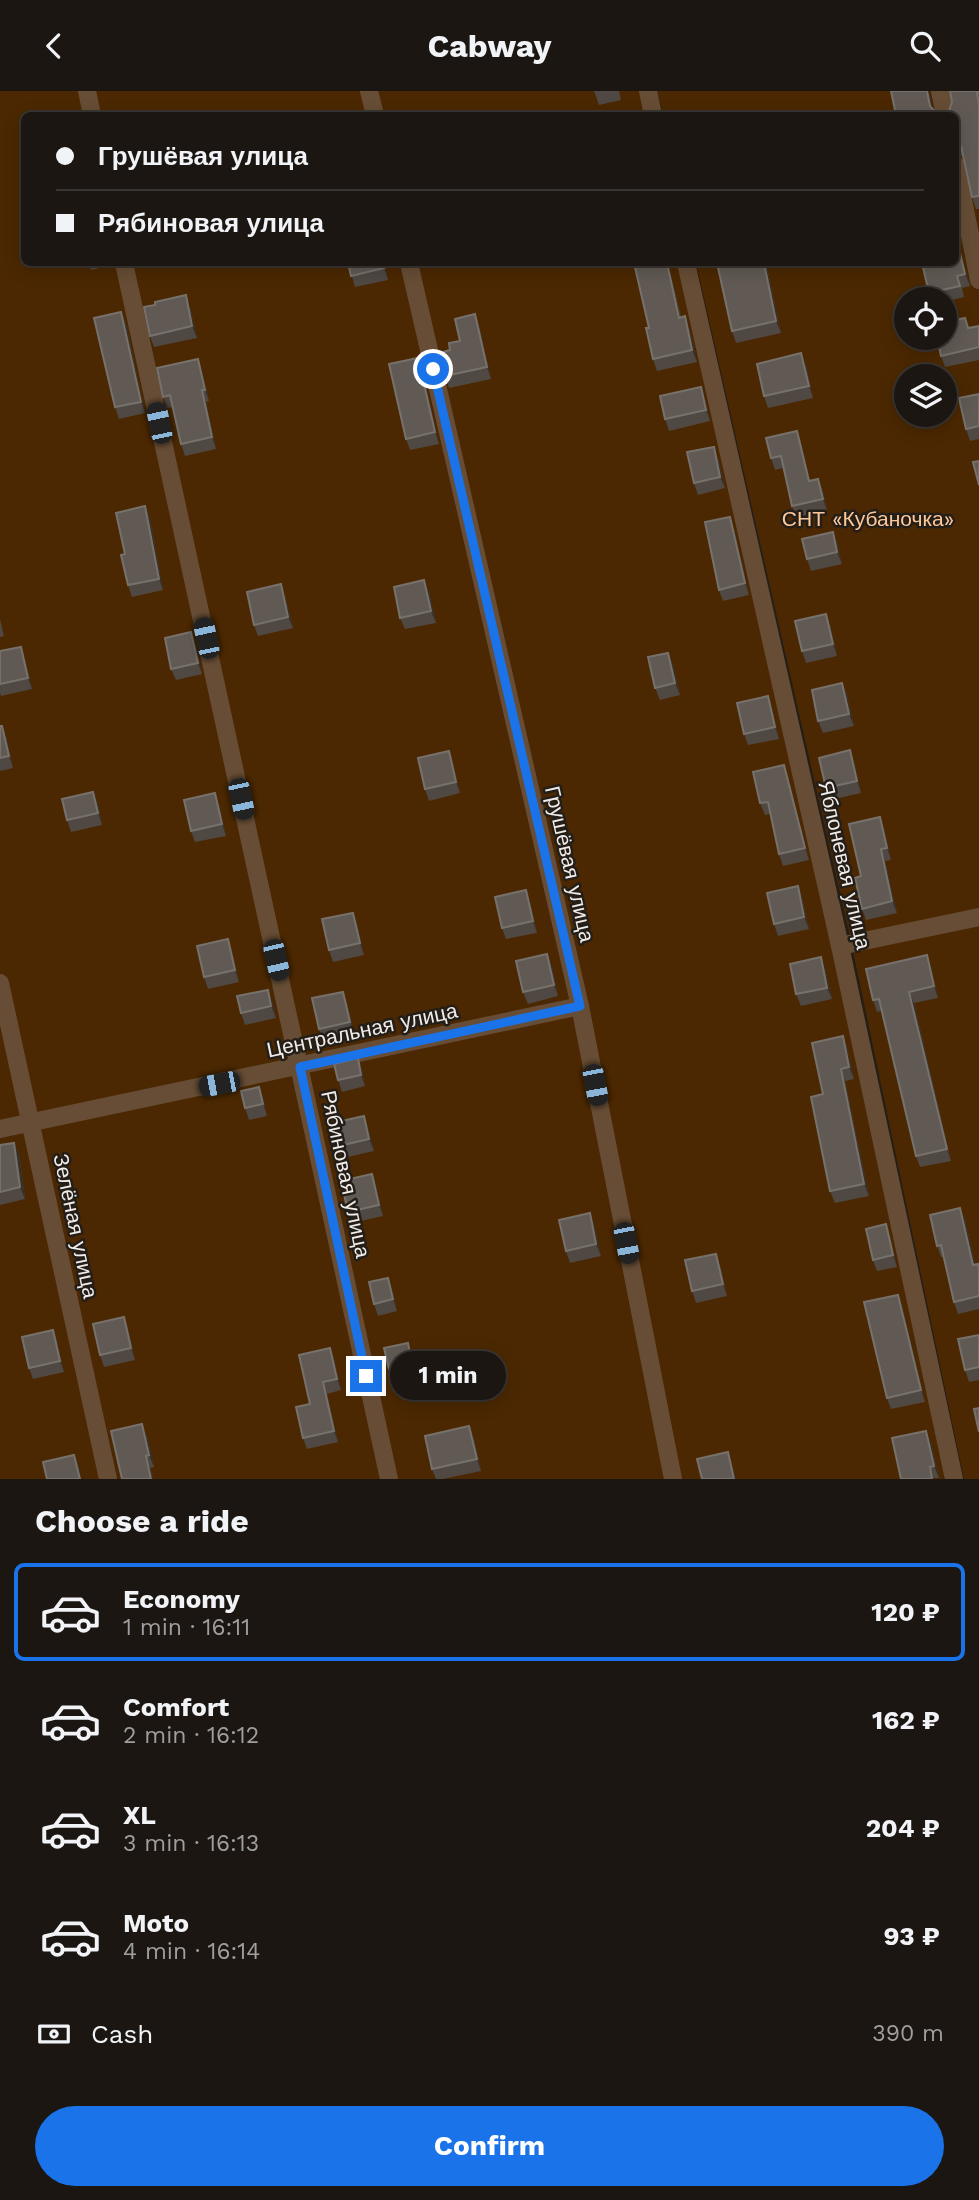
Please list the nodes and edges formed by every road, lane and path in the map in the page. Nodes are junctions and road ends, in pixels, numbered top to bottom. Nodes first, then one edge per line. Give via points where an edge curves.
1 (87, 91) edge
2 (369, 91) edge
3 (648, 91) edge
4 (940, 91) edge
5 (91, 112) edge
6 (374, 112) edge
7 (652, 112) edge
8 (944, 112) edge
9 (959, 180) edge
10 (125, 266) edge
11 (410, 266) edge
12 (687, 266) edge
13 (979, 280) edge
14 (979, 917) edge
15 (840, 946) junction
16 (0, 983) edge
17 (580, 1006) junction
18 (300, 1067) junction
19 (30, 1122) junction
20 (0, 1129) edge
21 (108, 1479) edge
22 (389, 1479) edge
23 (673, 1479) edge
24 (954, 1479) edge

1 - 5 street
2 - 6 street
3 - 7 street
4 - 8 street
9 - 13 street
10 - 18 street, Рябиновая улица
11 - 17 street, Грушёвая улица
12 - 15 street, Яблоневая улица
14 - 15 street
15 - 24 street, Яблоневая улица
16 - 19 street, Зелёная улица
17 - 18 street, Центральная улица
17 - 23 street, Грушёвая улица
18 - 19 street, Центральная улица
18 - 22 street, Рябиновая улица
19 - 20 street, Центральная улица
19 - 21 street, Зелёная улица

